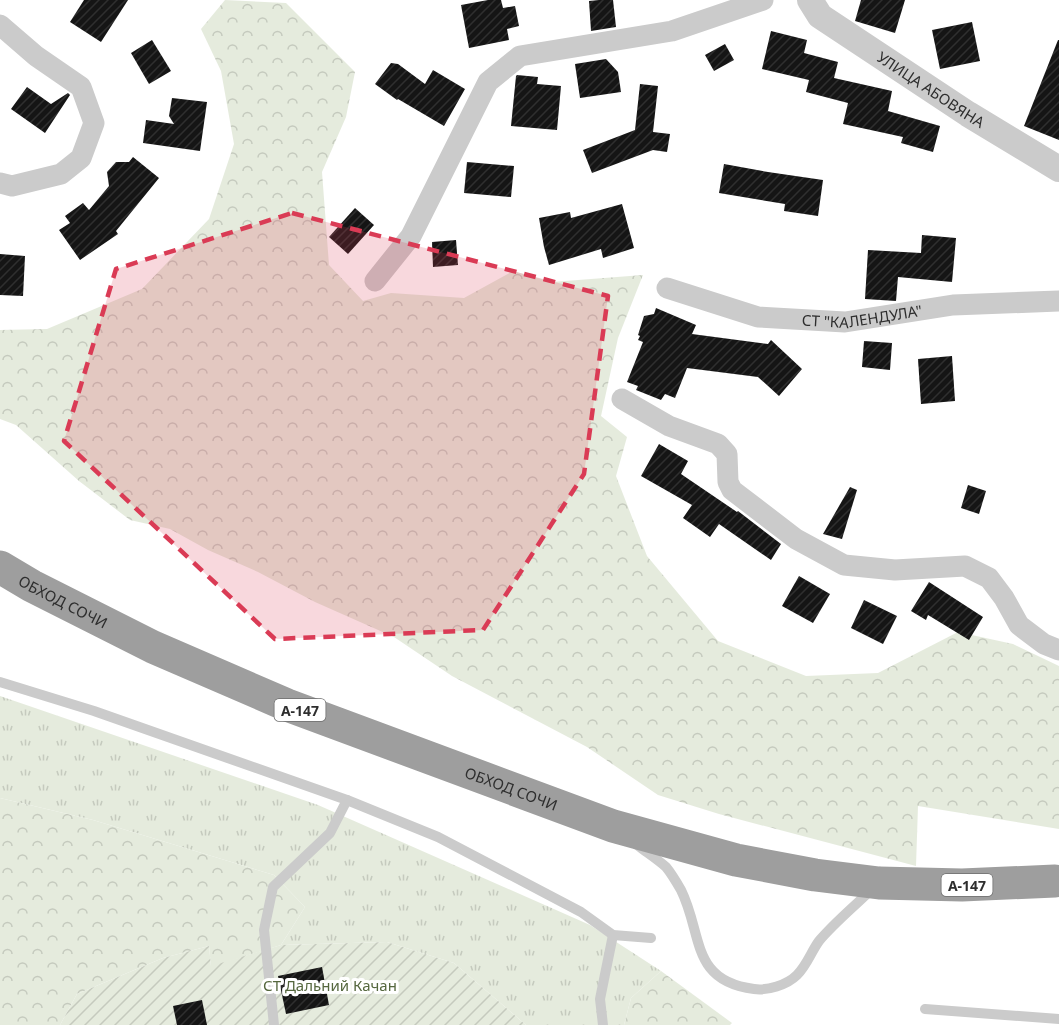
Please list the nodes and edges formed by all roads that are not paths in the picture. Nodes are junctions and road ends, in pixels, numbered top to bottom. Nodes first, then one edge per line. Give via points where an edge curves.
1 (763, 0) edge
2 (810, 0) edge
3 (0, 25) edge
4 (1059, 169) edge
5 (0, 183) edge
6 (375, 281) dead end
7 (667, 288) dead end
8 (1059, 300) edge
9 (622, 399) dead end
10 (0, 567) edge
11 (1059, 650) edge
12 (0, 682) edge
13 (347, 800) junction
14 (613, 826) junction
15 (1055, 881) dead end
16 (879, 883) junction
17 (613, 935) junction
18 (651, 938) dead end
19 (925, 1009) dead end
20 (1059, 1019) edge
21 (274, 1025) edge
22 (603, 1025) edge

1 - 6 street via 672,31 520,56 488,82 411,236
2 - 4 street, УЛИЦА АБОВЯНА via 820,16
3 - 5 street via 81,87 94,123 81,158 61,174 12,186
7 - 8 street, СТ "КАЛЕНДУЛА" via 758,317 845,322 953,305
9 - 11 street via 669,426 718,444 727,454 732,490 796,539 844,565 895,570 965,566 989,578 1019,625
10 - 14 highway, ОБХОД СОЧИ / А-147 via 153,647 287,705
12 - 13 lane
13 - 17 lane via 438,837 582,912
13 - 21 lane via 330,834 273,887 264,930
14 - 16 highway, ОБХОД СОЧИ / А-147 via 736,860
14 - 16 lane via 666,868 688,906 706,964 719,977 739,987 758,990 796,977 818,942
15 - 16 highway, ОБХОД СОЧИ / А-147
17 - 18 lane
17 - 22 lane via 600,999
19 - 20 lane

